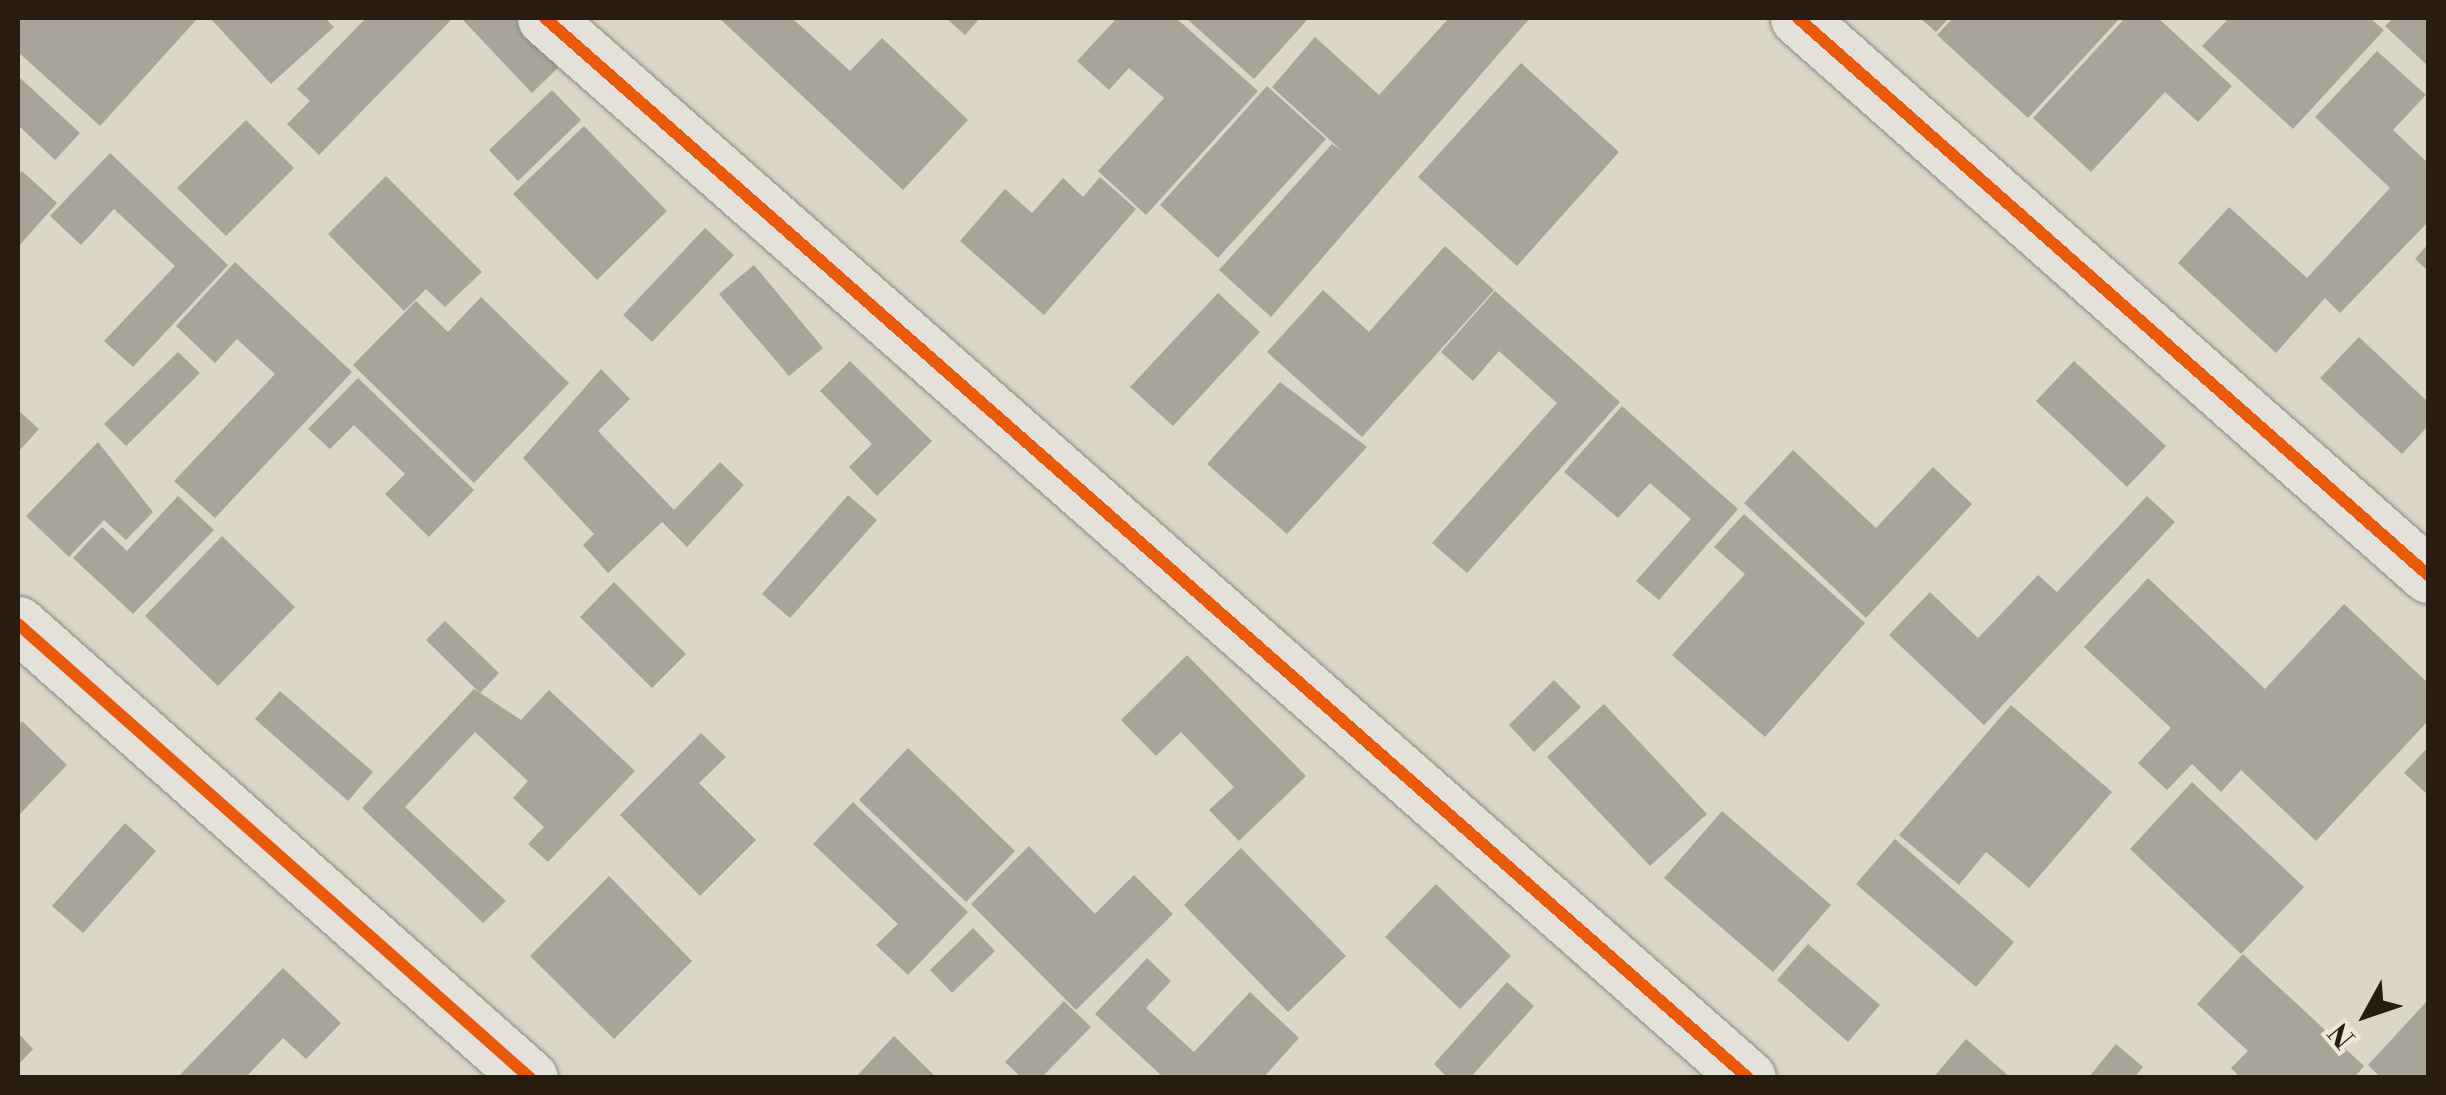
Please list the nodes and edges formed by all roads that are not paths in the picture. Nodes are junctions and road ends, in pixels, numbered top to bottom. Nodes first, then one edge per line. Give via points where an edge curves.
1 (545, 18) edge
2 (1798, 18) edge
3 (2428, 575) edge
4 (18, 624) edge
5 (530, 1078) edge
6 (1748, 1078) edge

1 - 6 street
2 - 3 street
4 - 5 street

